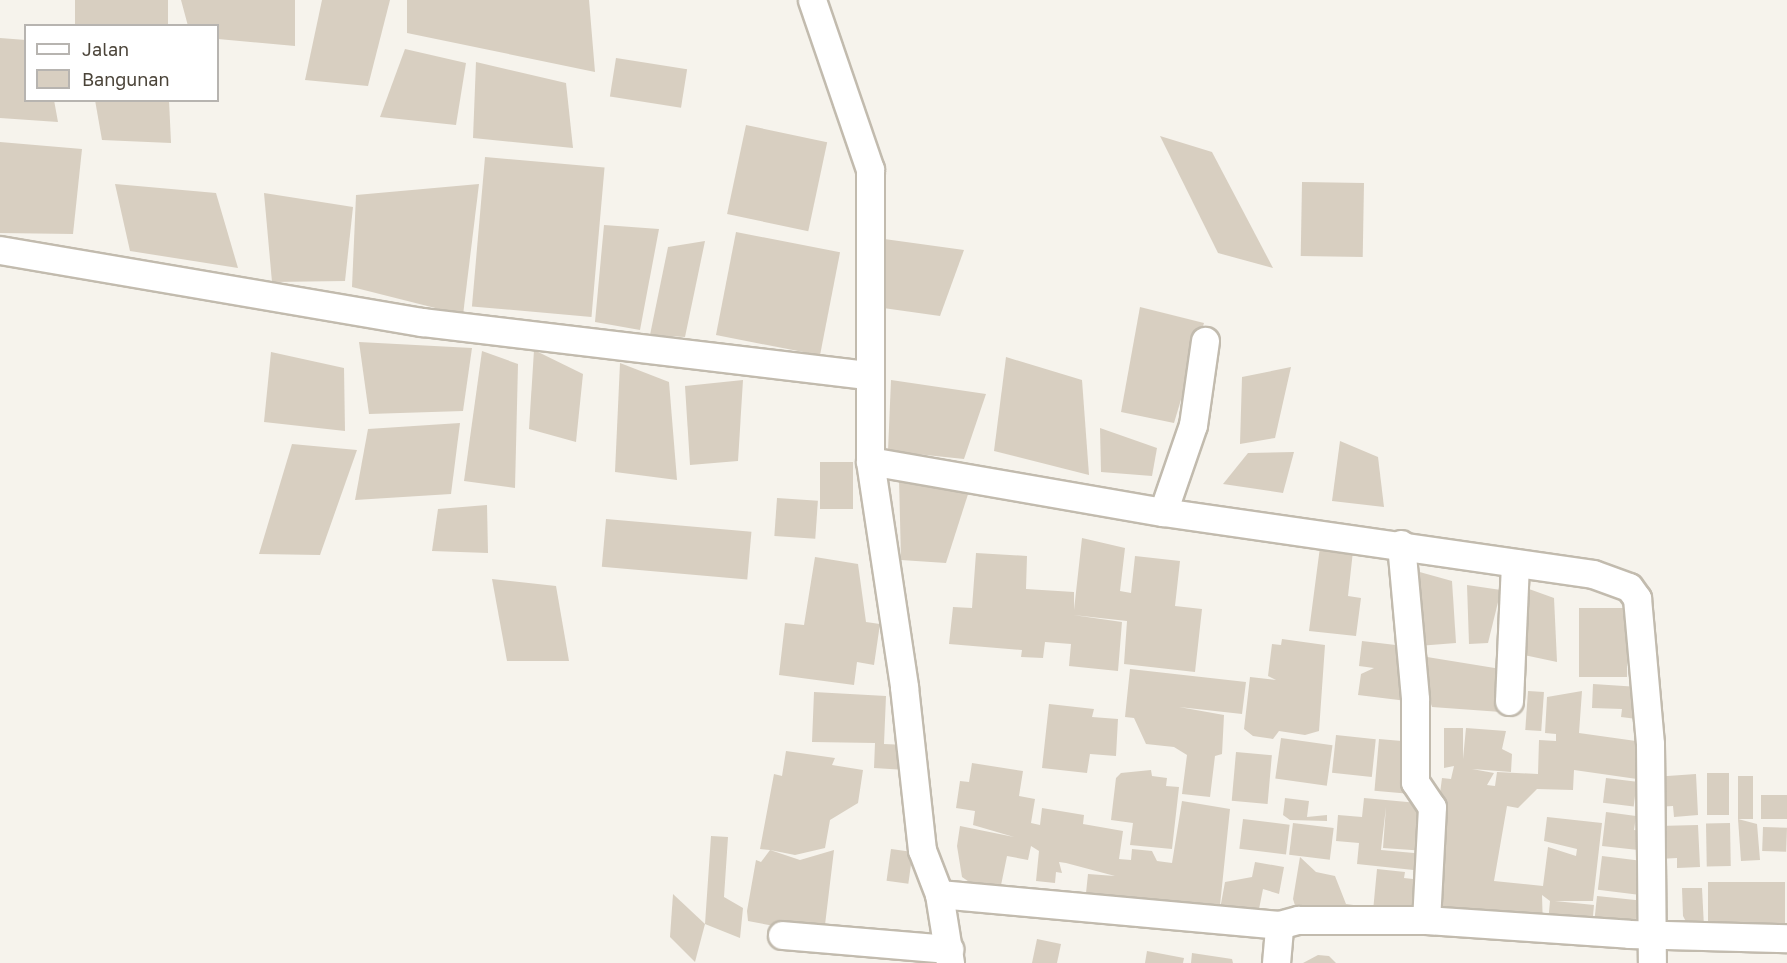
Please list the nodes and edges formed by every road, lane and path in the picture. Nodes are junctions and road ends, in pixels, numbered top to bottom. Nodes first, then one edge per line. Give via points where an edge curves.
1 (812, 0) edge
2 (0, 250) edge
3 (1205, 341) dead end
4 (868, 375) junction
5 (870, 461) junction
6 (1163, 512) junction
7 (1401, 544) junction
8 (1515, 563) junction
9 (1509, 701) dead end
10 (939, 894) junction
11 (1426, 920) junction
12 (1280, 925) junction
13 (1653, 934) junction
14 (782, 935) dead end
15 (1787, 938) edge
16 (950, 956) edge
17 (1276, 963) edge
18 (1652, 963) edge

1 - 4 street via 870,170
2 - 4 street via 422,322
3 - 6 street via 1193,425
4 - 5 street
5 - 6 street
5 - 10 street via 904,687 922,850
6 - 7 street
7 - 8 street
7 - 11 street via 1415,699 1415,782 1432,807
8 - 9 street
8 - 13 street via 1593,574 1623,584 1637,598 1650,744
10 - 12 street
10 - 16 street
11 - 12 street via 1298,920
11 - 13 street
12 - 17 street
13 - 15 street
13 - 18 street
14 - 16 street

